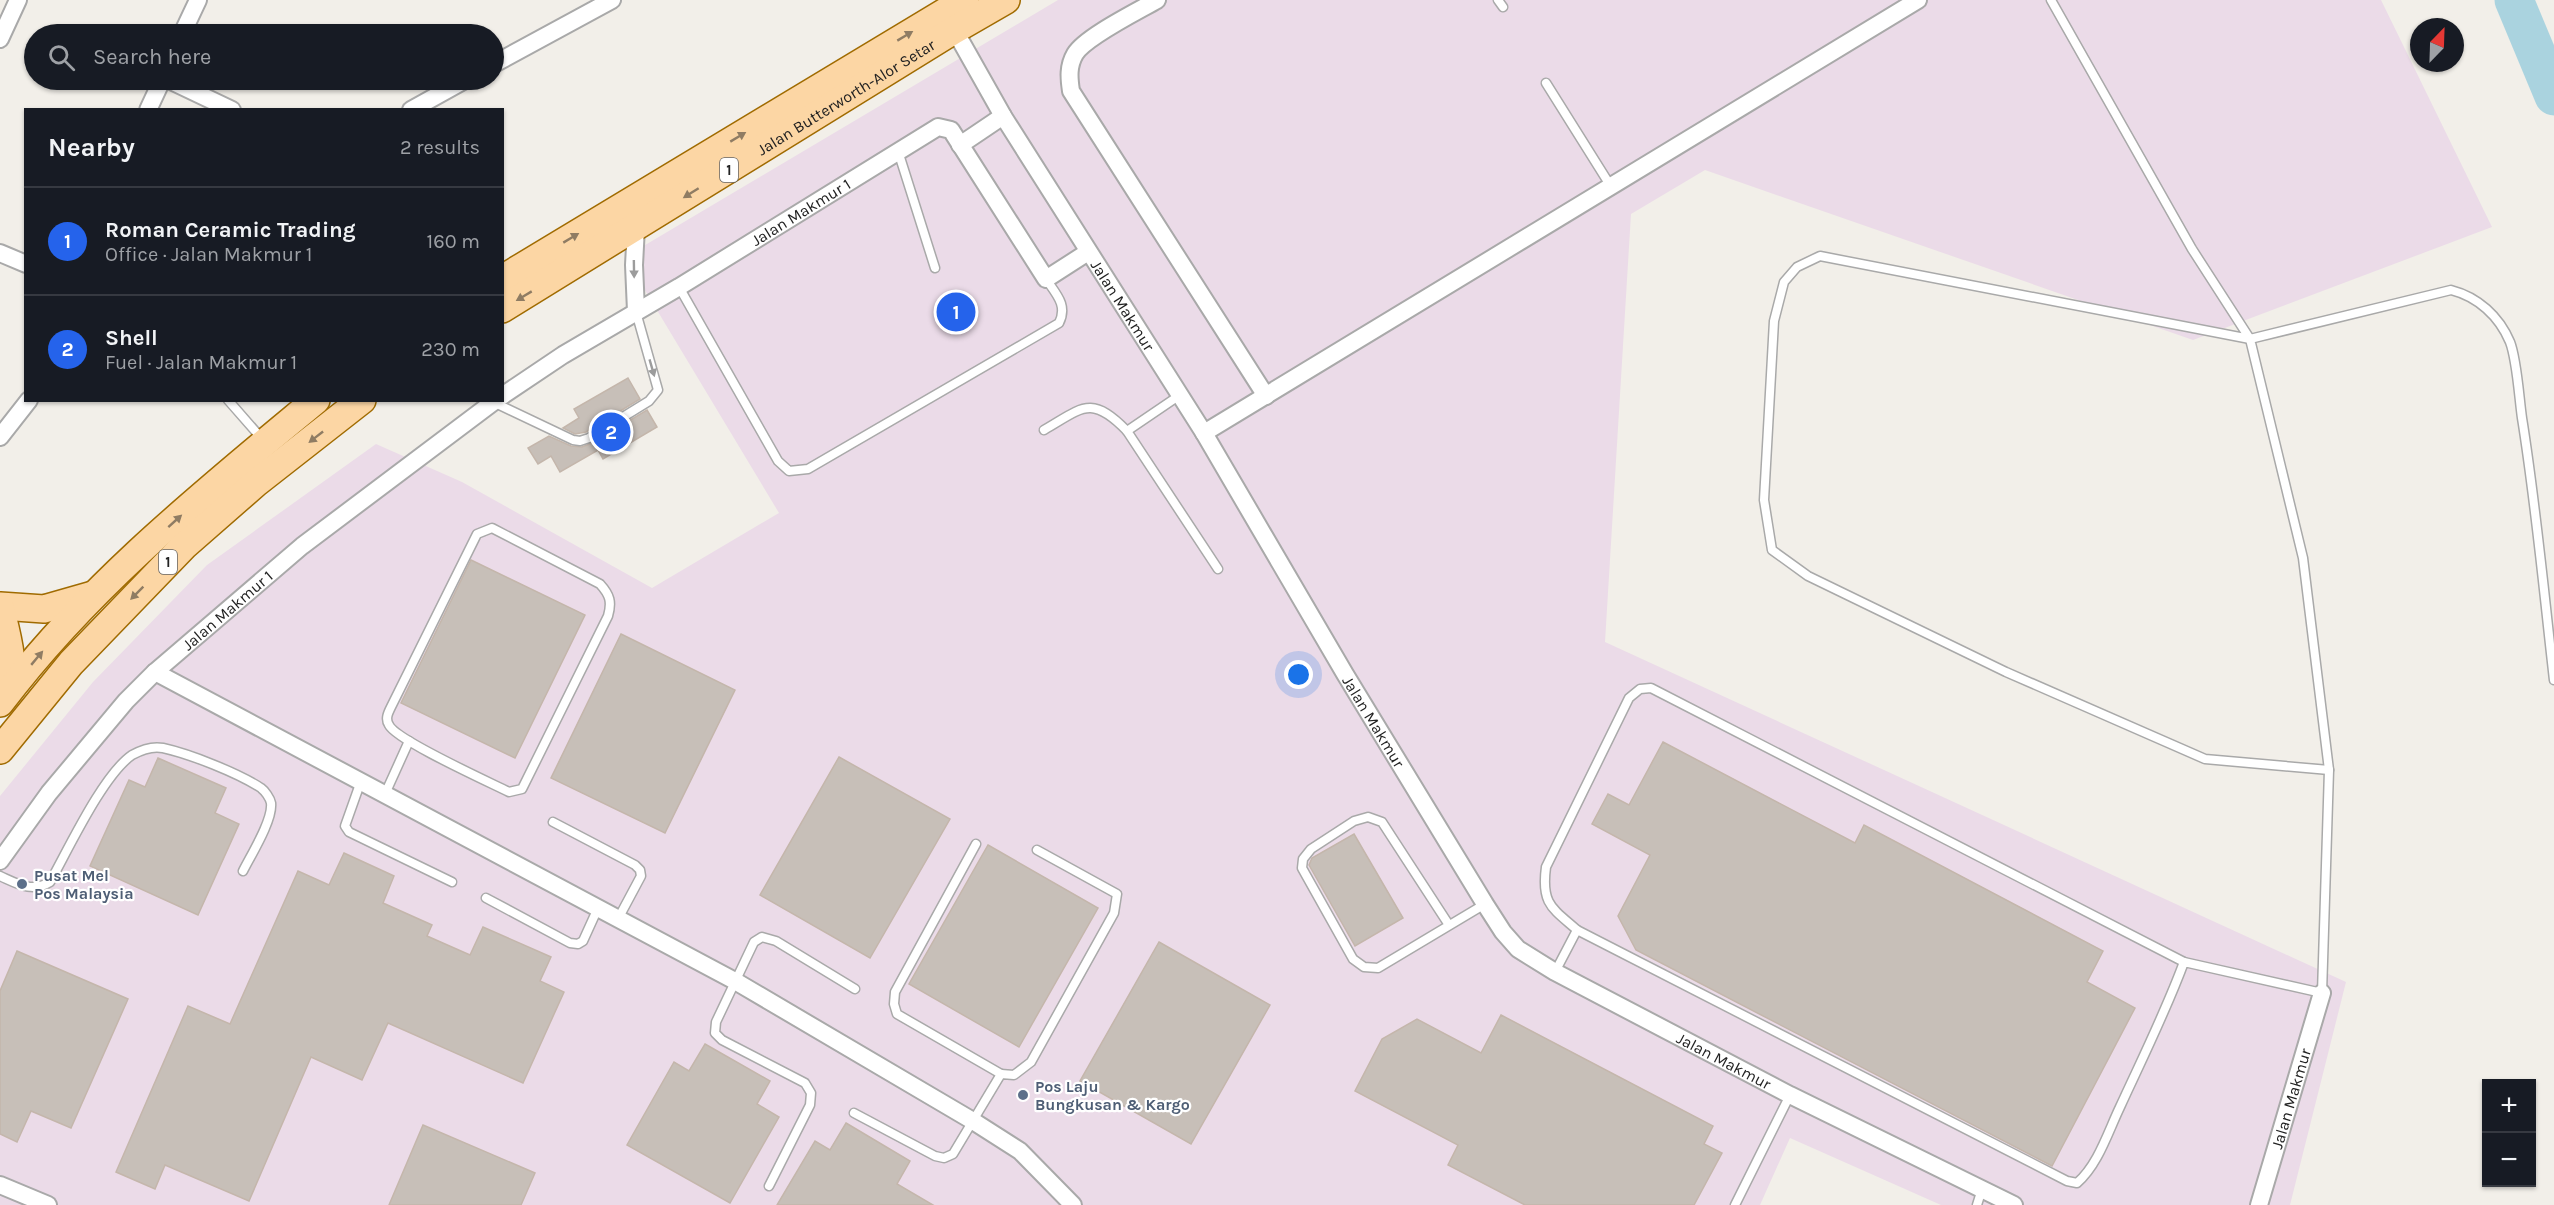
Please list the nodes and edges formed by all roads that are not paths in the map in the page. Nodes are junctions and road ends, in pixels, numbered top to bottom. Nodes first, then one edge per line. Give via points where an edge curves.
1 (18, 0) edge
2 (198, 0) edge
3 (612, 0) edge
4 (1006, 0) edge
5 (1157, 0) edge
6 (1918, 0) edge
7 (2051, 0) edge
8 (954, 14) edge
9 (187, 24) edge
10 (0, 39) edge
11 (504, 59) edge
12 (1546, 83) dead end
13 (157, 90) edge
14 (190, 90) edge
15 (447, 90) edge
16 (149, 108) edge
17 (228, 108) edge
18 (415, 108) edge
19 (1003, 116) junction
20 (960, 145) junction
21 (898, 151) junction
22 (1610, 185) junction
23 (636, 227) junction
24 (1088, 252) junction
25 (0, 253) edge
26 (24, 263) edge
27 (935, 268) dead end
28 (504, 278) edge
29 (1046, 279) junction
30 (679, 287) junction
31 (504, 308) edge
32 (636, 311) junction
33 (2250, 339) junction
34 (504, 394) edge
35 (1180, 395) junction
36 (1266, 396) junction
37 (27, 402) edge
38 (230, 402) edge
39 (314, 402) edge
40 (359, 402) edge
41 (492, 402) edge
42 (499, 402) edge
43 (1044, 430) dead end
44 (1127, 431) junction
45 (1204, 433) junction
46 (0, 435) edge
47 (265, 442) junction
48 (1218, 569) dead end
49 (96, 593) junction
50 (0, 606) edge
51 (155, 672) junction
52 (2554, 680) edge
53 (4, 698) edge
54 (409, 741) junction
55 (0, 750) edge
56 (2329, 770) junction
57 (361, 781) junction
58 (385, 794) junction
59 (553, 822) dead end
60 (976, 844) dead end
61 (1037, 849) dead end
62 (0, 861) edge
63 (243, 871) dead end
64 (0, 876) edge
65 (452, 882) dead end
66 (486, 898) dead end
67 (1485, 904) junction
68 (598, 908) junction
69 (618, 919) junction
70 (1449, 925) junction
71 (1577, 930) junction
72 (2184, 962) junction
73 (1555, 972) junction
74 (735, 981) junction
75 (855, 989) dead end
76 (2322, 993) junction
77 (1001, 1074) junction
78 (1790, 1095) junction
79 (855, 1113) dead end
80 (974, 1121) junction
81 (0, 1185) edge
82 (769, 1185) dead end
83 (1979, 1197) edge
84 (48, 1205) edge
85 (1073, 1205) edge
86 (1735, 1205) edge
87 (2014, 1205) edge
88 (2259, 1205) edge

1 - 10 street
2 - 9 street
3 - 11 street
4 - 8 main road, Jalan Butterworth-Alor Setar / 1
5 - 36 street via 1075,53 1068,71 1071,91
6 - 22 street
7 - 33 lane via 2192,249
8 - 19 street, Jalan Makmur
8 -> 23 main road, Jalan Butterworth-Alor Setar / 1
28 -> 8 main road, Jalan Butterworth-Alor Setar / 1
12 - 22 lane
13 - 16 street
14 - 17 street
15 - 18 street
19 - 20 street
19 - 24 street, Jalan Makmur
20 - 21 street, Jalan Makmur 1 via 951,130 938,128
20 - 29 street, Jalan Makmur 1
21 - 27 lane
21 - 30 street, Jalan Makmur 1
22 - 36 street
23 -> 31 main road, Jalan Butterworth-Alor Setar / 1
23 -> 32 street
24 - 29 street
24 - 35 street, Jalan Makmur
25 - 26 street
29 - 30 lane via 1063,305 1059,323 808,469 789,471 778,461
30 - 32 street, Jalan Makmur 1
32 - 34 street, Jalan Makmur 1
32 -> 42 lane via 658,390 649,401 580,441
33 - 52 lane via 2451,290 2468,294 2486,306 2511,343
33 - 56 lane via 2303,558
33 - 56 lane via 1820,256 1797,267 1784,282 1774,321 1764,500 1772,550 1808,576 2006,672 2205,759
35 - 44 lane
35 - 45 street, Jalan Makmur
36 - 45 street
37 - 46 street
38 - 47 lane
39 - 47 main road, 1
40 -> 55 main road, 1 via 256,483 184,546 71,663
41 - 51 street, Jalan Makmur 1 via 302,546
43 - 44 lane via 1079,408 1092,407 1110,414
44 - 48 lane
45 - 67 street, Jalan Makmur
49 -> 47 main road, 1
49 - 50 main road via 44,609
53 -> 49 main road, 1
50 - 53 main road via 12,678
51 - 57 street
51 - 62 street, Jalan Makmur 1 via 49,793
54 - 54 lane via 508,792 522,789 608,616 609,593 600,584 492,528 477,534 387,715 389,728
54 - 58 lane
56 - 76 lane
57 - 58 street
57 - 65 lane via 345,819 349,832
58 - 68 street
59 - 69 lane via 640,870 641,876
60 - 77 lane via 895,992 894,1004 897,1014
61 - 77 lane via 1117,894 1117,901 1114,913 1031,1062 1014,1075
63 - 64 lane via 270,814 271,802 263,789 212,765 162,748 149,748 135,753 110,777 50,882 40,888 28,888
66 - 68 lane via 578,944
67 - 70 lane
67 - 73 street, Jalan Makmur via 1518,949
68 - 69 street
69 - 74 street
70 - 70 lane via 1378,968 1364,967 1353,959 1319,899 1302,868 1303,859 1311,849 1354,821 1368,817 1382,822
71 - 72 lane via 2077,1183 2097,1156
71 - 72 lane via 1545,897 1546,867 1629,698 1640,689 1651,688
71 - 73 lane
72 - 76 lane
73 - 78 street, Jalan Makmur
74 - 75 lane via 754,942 762,937 776,941
74 - 80 street
74 - 82 lane via 716,1022 715,1034 805,1083 811,1093 810,1106
76 - 88 street, Jalan Makmur
77 - 80 lane
78 - 83 street, Jalan Makmur
78 - 86 lane
79 - 80 lane via 944,1158 953,1154
80 - 85 street via 1020,1151
81 - 84 street
83 - 87 street, Jalan Makmur

